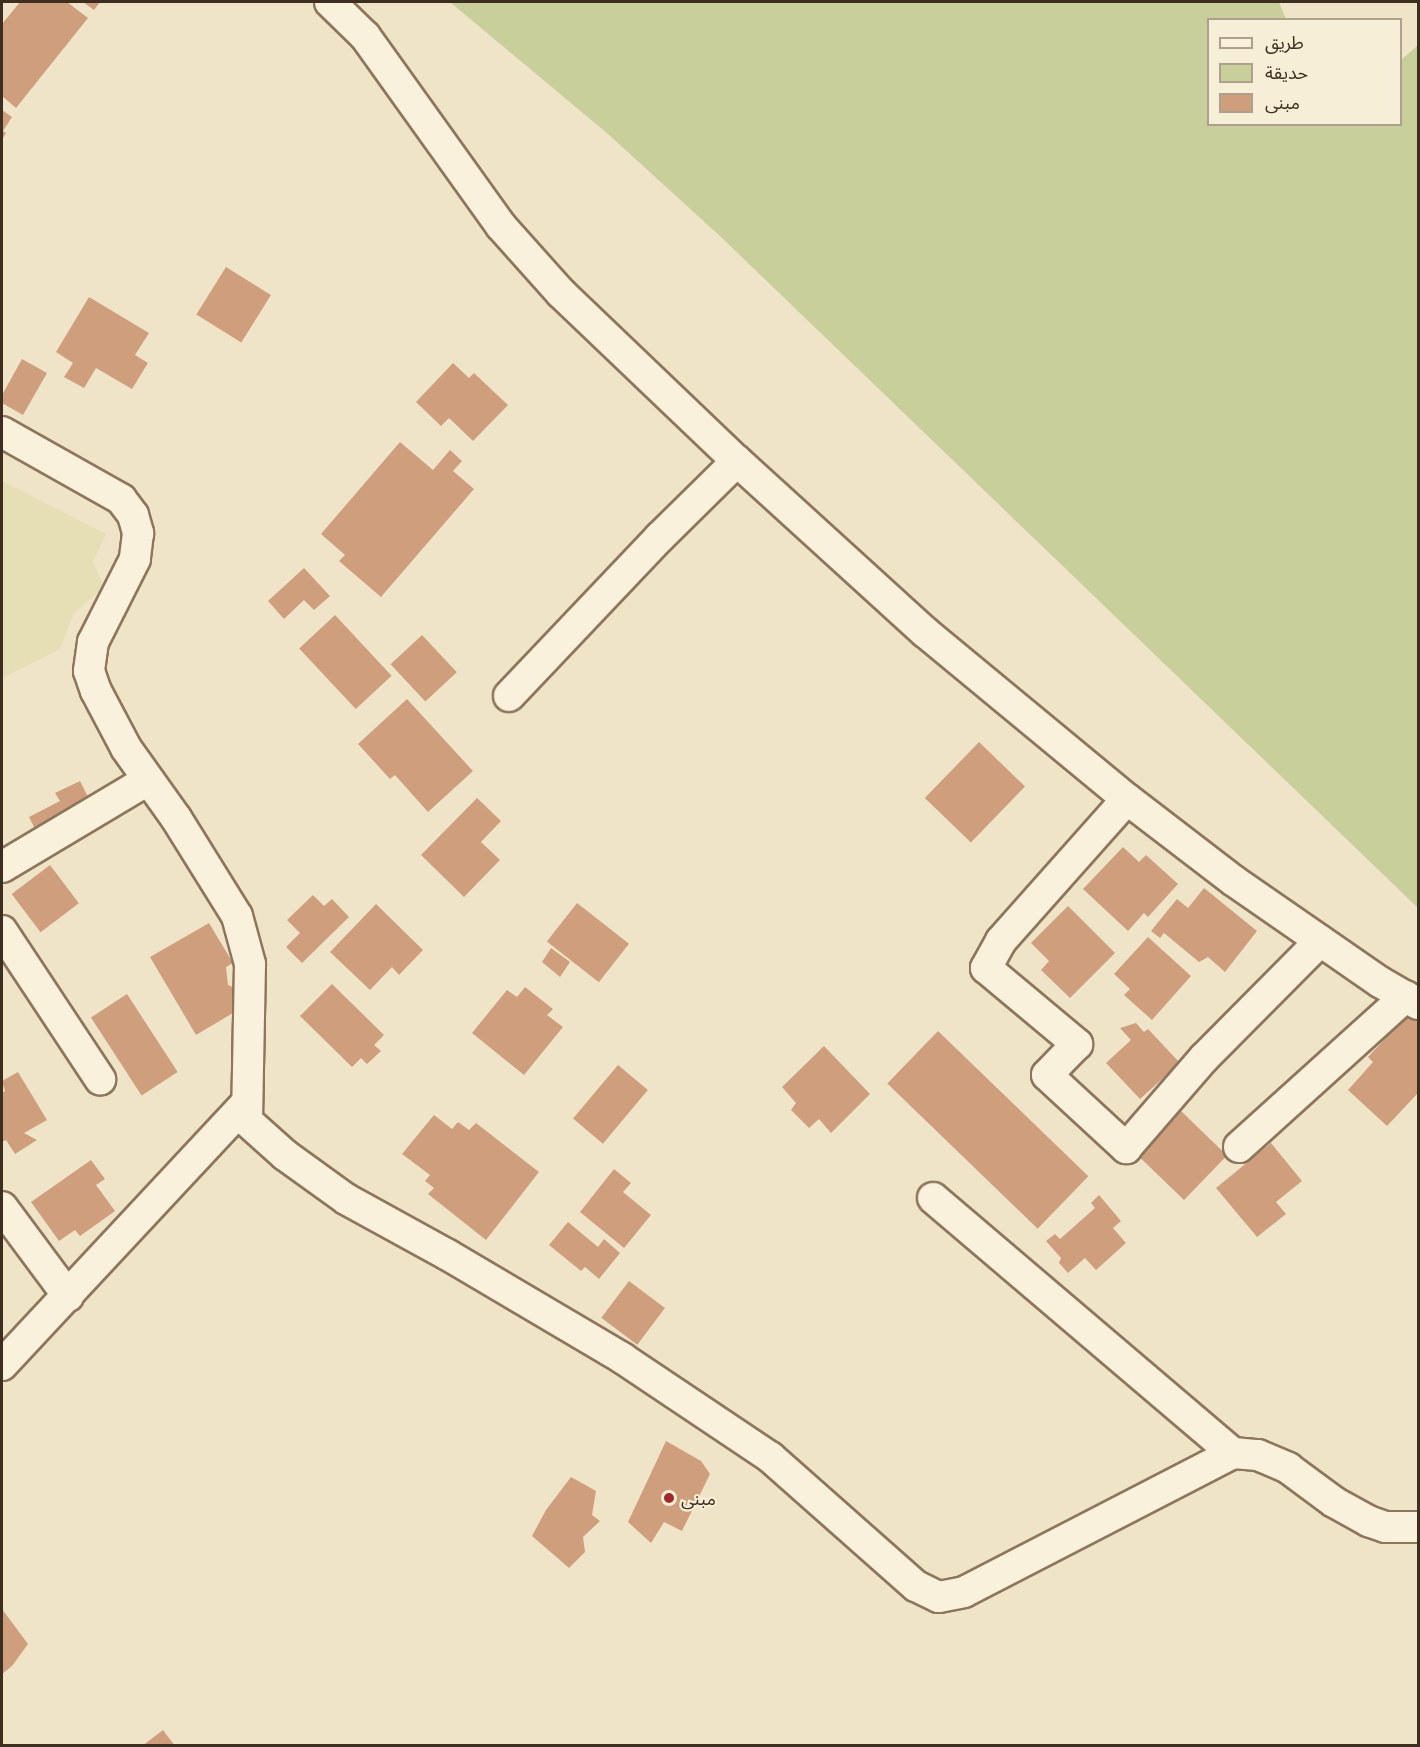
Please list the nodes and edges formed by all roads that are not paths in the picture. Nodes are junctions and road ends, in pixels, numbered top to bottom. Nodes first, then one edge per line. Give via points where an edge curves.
1 (330, 2) edge
2 (2, 432) edge
3 (737, 461) junction
4 (509, 696) dead end
5 (148, 780) junction
6 (1127, 799) junction
7 (2, 867) edge
8 (2, 931) edge
9 (1320, 940) junction
10 (1412, 1000) edge
11 (100, 1079) dead end
12 (245, 1104) junction
13 (1239, 1147) dead end
14 (933, 1198) dead end
15 (2, 1208) edge
16 (68, 1296) junction
17 (2, 1365) edge
18 (1233, 1453) junction
19 (1419, 1527) edge

1 - 3 street via 365,36 501,226 561,293
2 - 5 street via 121,499 133,515 138,533 135,559 93,642 88,671 126,748
3 - 4 street
3 - 6 street via 925,632
5 - 7 street
5 - 12 street via 237,916 247,945 250,987
6 - 9 street via 1234,881
6 - 9 street via 1001,941 986,968 1077,1044 1047,1075 1126,1148 1204,1058
8 - 11 street
9 - 10 street
10 - 13 street
12 - 16 street
12 - 18 street via 247,1121 285,1155 346,1199 622,1358 770,1457 916,1586 939,1597 964,1592
14 - 18 street
15 - 16 street
16 - 17 street
18 - 19 street via 1258,1455 1288,1468 1368,1521 1385,1527

